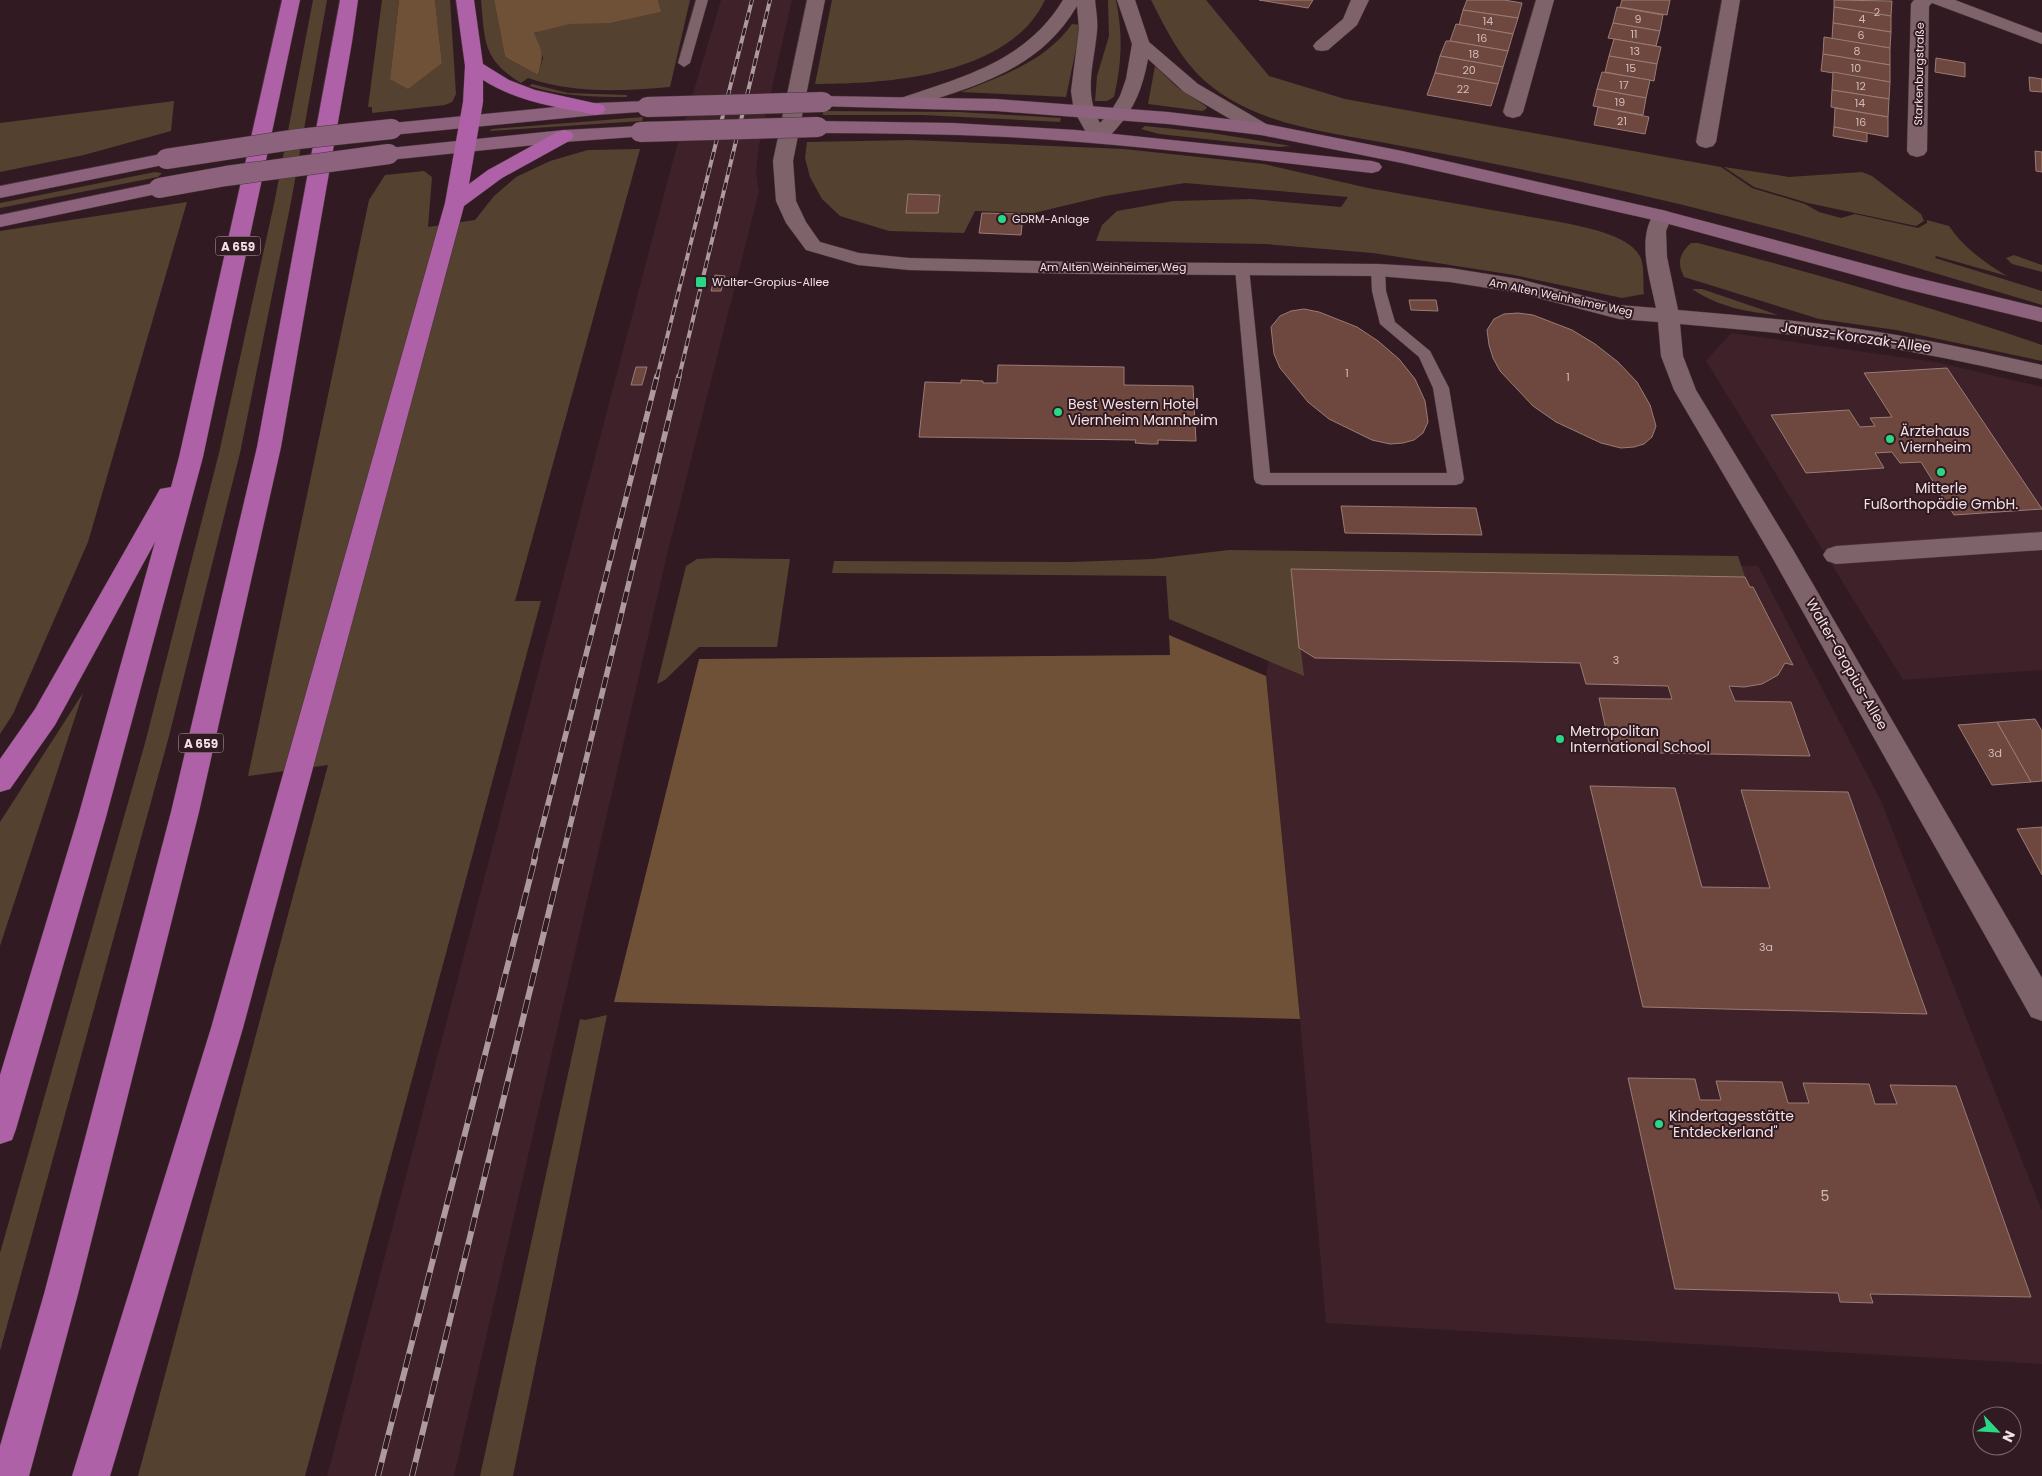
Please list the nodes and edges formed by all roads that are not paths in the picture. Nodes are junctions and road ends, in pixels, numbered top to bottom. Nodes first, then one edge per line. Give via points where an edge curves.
1 (291, 0) edge
2 (349, 0) edge
3 (465, 0) edge
4 (702, 0) edge
5 (816, 0) edge
6 (1072, 0) edge
7 (1086, 0) edge
8 (1126, 0) edge
9 (1360, 0) edge
10 (1546, 0) edge
11 (1731, 0) edge
12 (1926, 0) edge
13 (1939, 0) edge
14 (2042, 39) edge
15 (1141, 44) junction
16 (1322, 46) dead end
17 (684, 62) dead end
18 (474, 66) junction
19 (908, 102) junction
20 (596, 109) junction
21 (1084, 111) junction
22 (1513, 112) dead end
23 (1119, 114) junction
24 (470, 120) junction
25 (1261, 130) junction
26 (564, 136) junction
27 (1098, 137) junction
28 (1706, 142) dead end
29 (467, 145) junction
30 (1917, 151) dead end
31 (1550, 191) junction
32 (0, 192) edge
33 (455, 203) junction
34 (1662, 216) junction
35 (0, 221) edge
36 (1242, 268) junction
37 (1378, 270) junction
38 (1910, 284) junction
39 (2042, 315) edge
40 (1668, 316) junction
41 (2042, 334) edge
42 (2042, 372) edge
43 (191, 457) junction
44 (2042, 541) edge
45 (1836, 555) dead end
46 (0, 781) edge
47 (2042, 1007) edge
48 (0, 1129) edge
49 (10, 1476) edge
50 (91, 1476) edge

1 - 43 highway, A 659
2 - 49 highway, A 659 via 269,447 180,832 61,1294
3 - 18 highway
4 - 17 lane
5 - 36 street, Am Alten Weinheimer Weg via 783,161 786,201 796,223 813,246 858,259 909,264
6 - 19 street via 1053,30 1019,57 977,78
7 - 21 street via 1088,29 1080,91
8 - 15 street
9 - 16 street via 1351,21
10 - 22 street
11 - 28 street
12 - 30 street, Starkenburgstraße via 1920,4
13 - 14 street
15 - 23 street via 1135,79
15 - 25 street via 1191,88
18 - 20 highway via 502,84 530,95
18 - 24 highway
19 - 20 main road, bridge
19 - 21 main road
20 - 24 main road
21 - 23 main road
21 - 27 street
23 - 25 main road
23 - 27 street
24 - 29 highway
24 - 32 main road, bridge via 298,139 166,159
25 - 31 main road via 1393,155
26 - 27 main road, bridge via 818,127 957,128
26 - 29 main road
26 - 33 highway via 496,174
27 - 31 main road via 1339,163
29 - 33 highway
29 - 35 main road, bridge via 226,176
31 - 34 main road
33 - 50 highway via 226,1028
34 - 38 main road
34 - 40 street, Walter-Gropius-Allee via 1656,231 1656,257
36 - 37 street, Am Alten Weinheimer Weg
36 - 37 lane via 1262,478 1456,479 1441,388 1425,354 1388,324 1379,291
37 - 40 street, Am Alten Weinheimer Weg via 1519,286 1619,312
38 - 39 main road
38 - 41 main road
40 - 42 street, Janusz-Korczak-Allee via 1858,336
40 - 47 street, Walter-Gropius-Allee via 1672,356 1685,390 1834,642
43 - 46 highway via 45,717
43 - 48 highway, A 659 via 92,818
44 - 45 street

